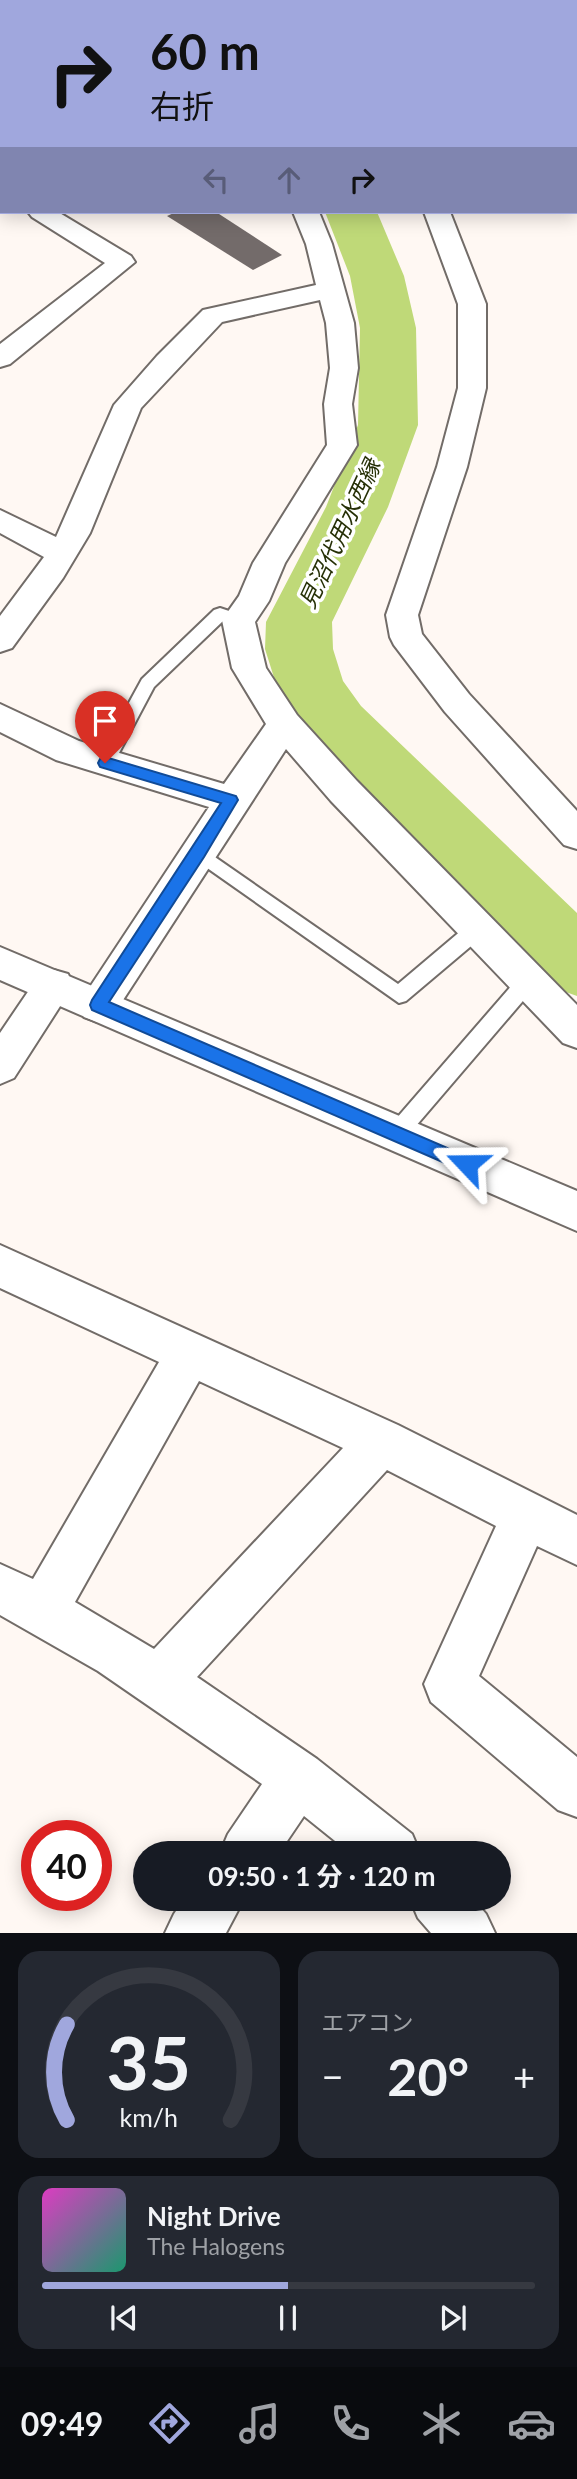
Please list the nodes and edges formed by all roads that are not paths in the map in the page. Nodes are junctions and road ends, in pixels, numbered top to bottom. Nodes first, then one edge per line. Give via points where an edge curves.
1 (44, 214) edge
2 (307, 214) edge
3 (438, 214) edge
4 (330, 290) junction
5 (2, 353) edge
6 (0, 520) edge
7 (61, 553) junction
8 (238, 620) junction
9 (0, 640) edge
10 (0, 717) edge
11 (285, 724) junction
12 (105, 763) junction
13 (231, 800) junction
14 (577, 835) edge
15 (199, 853) junction
16 (476, 930) junction
17 (0, 963) edge
18 (527, 982) junction
19 (54, 986) junction
20 (98, 1005) junction
21 (577, 1031) edge
22 (0, 1066) edge
23 (397, 1134) junction
24 (577, 1211) edge
25 (0, 1266) edge
26 (189, 1354) junction
27 (381, 1442) junction
28 (526, 1515) junction
29 (577, 1541) edge
30 (22, 1599) edge
31 (159, 1681) junction
32 (298, 1778) junction
33 (577, 1791) edge
34 (255, 1841) edge
35 (378, 1841) edge
36 (448, 1911) edge
37 (467, 1933) edge

1 - 5 street via 122,262
2 - 4 street
3 - 14 street via 472,304 472,388 452,467 402,615 406,637 457,702
4 - 7 street via 213,316 128,405 74,533
4 - 8 street via 344,351 338,404 342,445
6 - 7 street
7 - 9 street
8 - 11 street via 249,668
8 - 12 lane via 220,614 148,682
10 - 12 street via 68,751
11 - 13 street
11 - 16 street
12 - 13 street
13 - 15 street
15 - 16 lane via 399,995
15 - 20 street
16 - 18 street
17 - 19 street
18 - 21 street
18 - 23 lane
19 - 20 street
19 - 22 street
20 - 23 street
23 - 24 street
25 - 26 street
26 - 27 street
26 - 30 street
27 - 28 street
27 - 31 street
28 - 29 street
28 - 33 street via 449,1684
30 - 31 street
31 - 32 street
32 - 34 street
32 - 35 street
36 - 37 street

